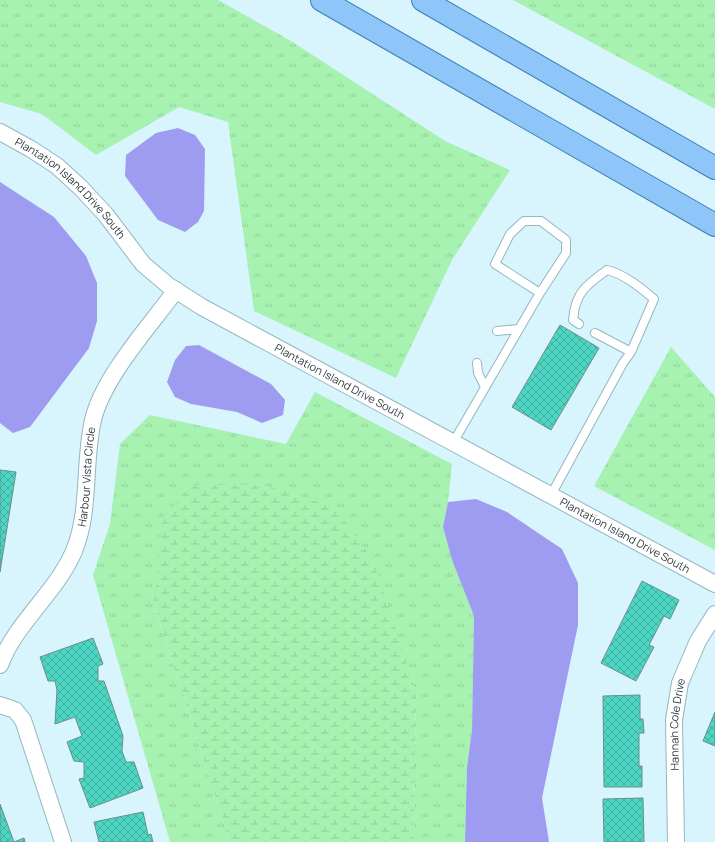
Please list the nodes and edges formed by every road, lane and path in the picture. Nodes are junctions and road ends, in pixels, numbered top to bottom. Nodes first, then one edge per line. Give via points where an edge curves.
1 (322, 0) edge
2 (423, 0) edge
3 (0, 132) edge
4 (715, 168) edge
5 (715, 225) edge
6 (176, 290) junction
7 (540, 293) junction
8 (579, 324) dead end
9 (519, 329) junction
10 (497, 331) dead end
11 (595, 333) dead end
12 (631, 352) junction
13 (477, 363) dead end
14 (485, 387) junction
15 (454, 441) junction
16 (551, 495) junction
17 (715, 584) edge
18 (715, 614) edge
19 (0, 665) edge
20 (0, 705) edge
21 (63, 842) edge
22 (676, 842) edge

1 - 5 main road
2 - 4 main road
3 - 6 street, Plantation Island Drive South via 57,166 106,215 143,264
6 - 15 street, Plantation Island Drive South via 202,307
6 - 19 street, Harbour Vista Circle via 102,393 93,419 79,539 70,559 16,634
7 - 7 lane via 566,253 566,240 541,221 524,221 510,234 495,264
7 - 9 lane
8 - 12 lane via 573,320 574,306 585,286 607,270 614,272 645,290 654,299
9 - 10 lane
9 - 14 lane
11 - 12 lane
12 - 16 lane
13 - 14 lane via 478,373
14 - 15 lane
15 - 16 street, Plantation Island Drive South
16 - 17 street, Plantation Island Drive South
18 - 22 street, Hannah Cole Drive via 698,641 680,682 674,720
20 - 21 street via 15,710 24,720

